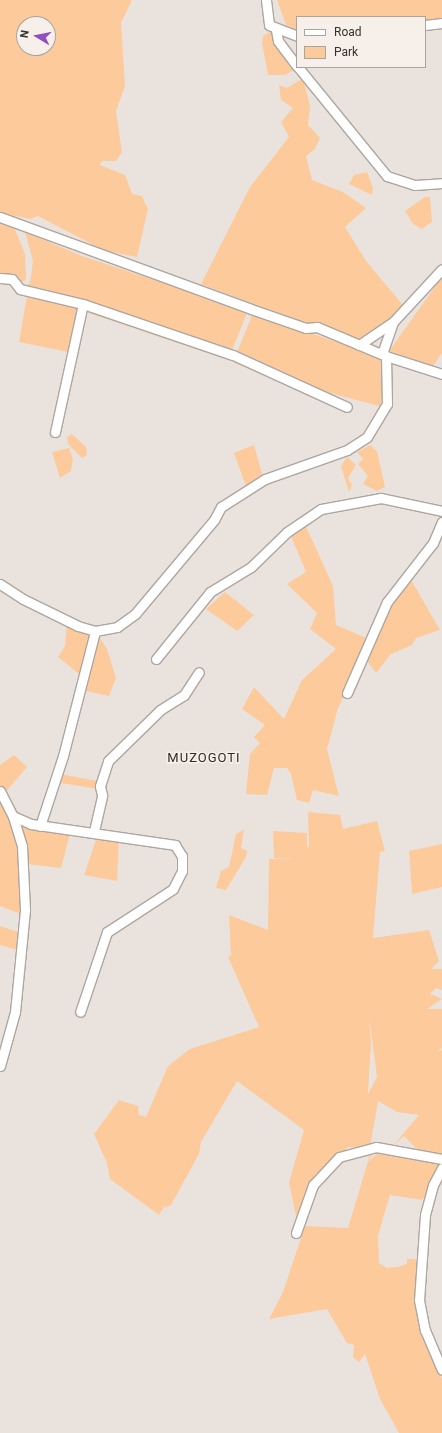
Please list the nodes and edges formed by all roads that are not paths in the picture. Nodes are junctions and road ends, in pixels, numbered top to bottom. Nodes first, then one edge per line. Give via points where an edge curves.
1 (266, 0) edge
2 (442, 23) edge
3 (426, 25) edge
4 (276, 30) junction
5 (296, 36) edge
6 (296, 64) edge
7 (300, 68) edge
8 (442, 183) edge
9 (0, 217) edge
10 (442, 269) edge
11 (0, 278) edge
12 (83, 304) junction
13 (393, 322) junction
14 (359, 345) junction
15 (384, 355) junction
16 (442, 374) edge
17 (347, 407) dead end
18 (56, 432) dead end
19 (442, 511) edge
20 (442, 522) edge
21 (0, 584) edge
22 (95, 631) junction
23 (156, 658) dead end
24 (199, 672) dead end
25 (347, 693) dead end
26 (0, 791) edge
27 (13, 816) junction
28 (36, 825) junction
29 (94, 831) junction
30 (22, 846) junction
31 (80, 1012) dead end
32 (0, 1066) edge
33 (442, 1160) edge
34 (442, 1168) edge
35 (296, 1233) dead end
36 (442, 1370) edge

1 - 4 street via 267,21
2 - 3 street
4 - 5 street
4 - 6 street via 278,41
7 - 8 street via 387,176 415,185
9 - 14 street
10 - 13 street
11 - 12 street via 12,279 20,289
12 - 17 street via 243,359
12 - 18 street
13 - 14 street
13 - 15 street
14 - 15 street
15 - 16 street
15 - 22 street via 388,399 383,416 367,437 347,450 265,479 221,507 214,520 134,614 117,627
19 - 23 street via 381,498 321,509 287,532 251,567 210,592
20 - 25 street via 433,543 387,602
21 - 22 street via 23,600
22 - 28 street via 63,756
24 - 29 street via 184,695 160,710 108,761 100,786 102,795
26 - 27 street
27 - 28 street
27 - 30 street
28 - 29 street
28 - 30 street
29 - 31 street via 176,845 183,862 179,881 168,894 107,932
30 - 32 street via 26,910 18,992
33 - 35 street via 376,1147 339,1157 313,1185
34 - 36 street via 433,1185 425,1215 419,1300 424,1330

